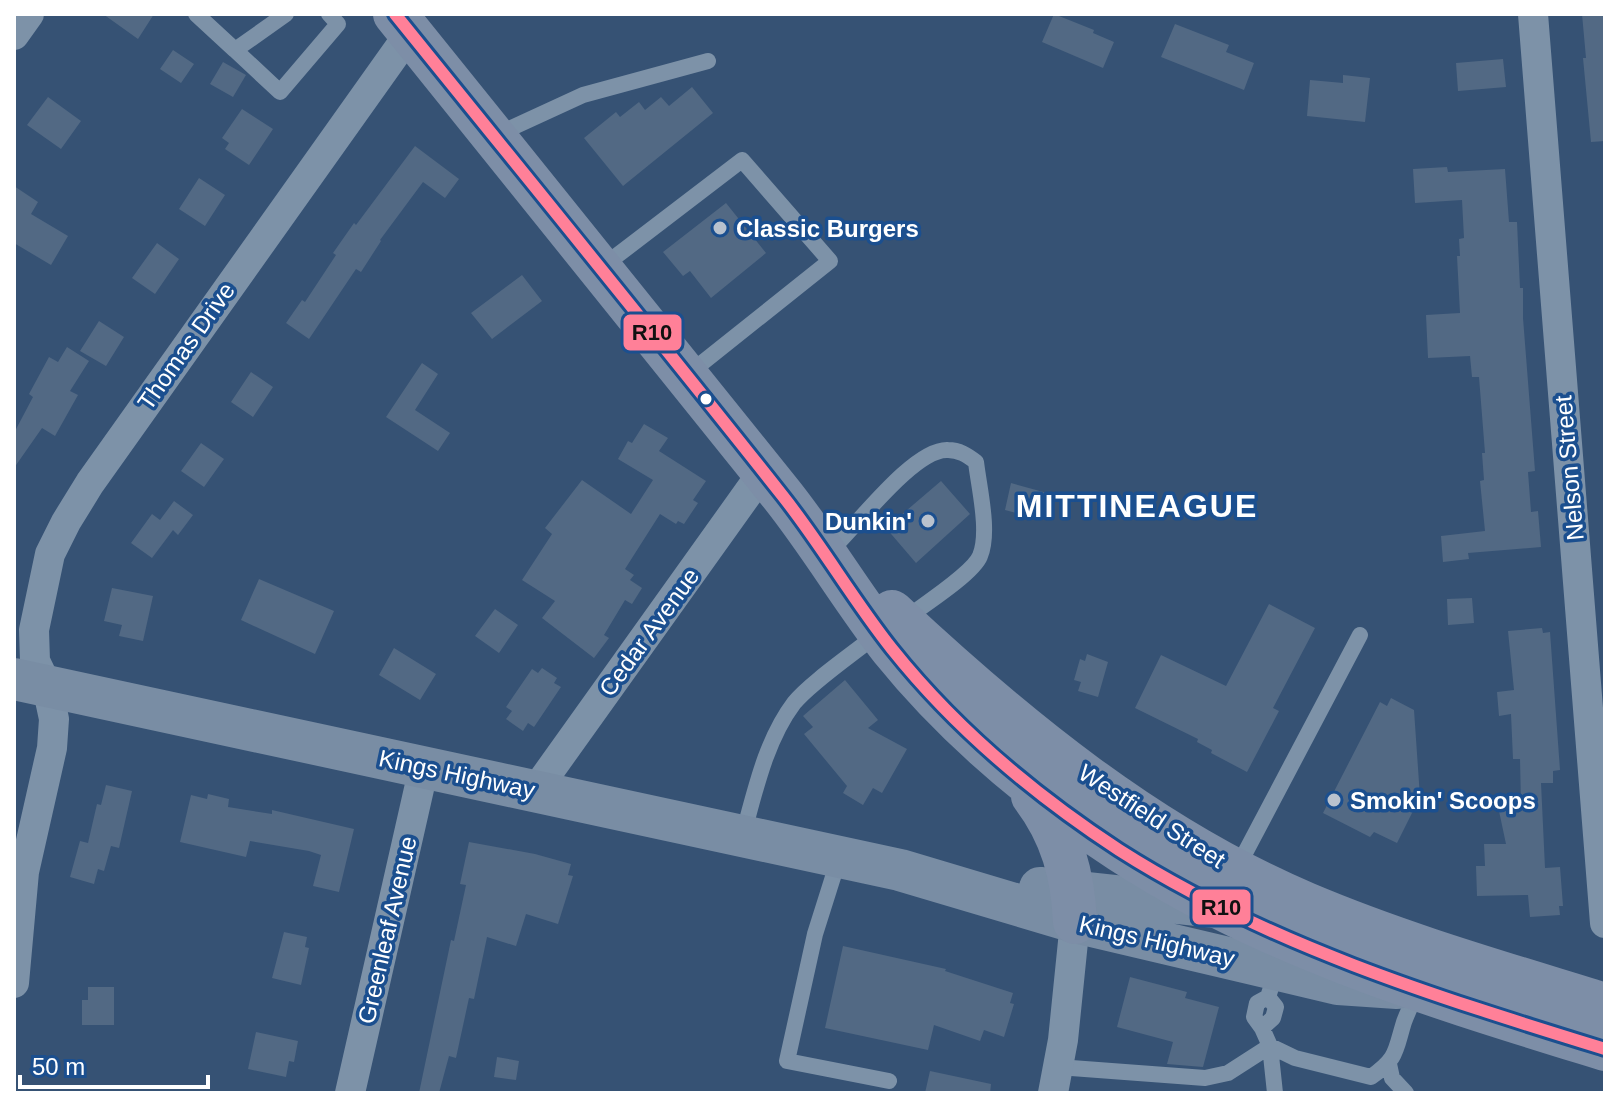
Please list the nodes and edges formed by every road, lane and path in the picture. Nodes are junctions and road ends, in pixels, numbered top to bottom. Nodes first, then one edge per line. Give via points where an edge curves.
1 (29, 14) edge
2 (196, 14) edge
3 (286, 14) edge
4 (329, 14) edge
5 (1533, 14) edge
6 (403, 23) edge
7 (14, 35) edge
8 (235, 50) junction
9 (708, 61) dead end
10 (493, 137) junction
11 (599, 269) junction
12 (686, 376) junction
13 (763, 472) junction
14 (821, 547) junction
15 (891, 627) junction
16 (1360, 635) dead end
17 (31, 682) edge
18 (424, 767) junction
19 (1013, 769) junction
20 (535, 791) junction
21 (742, 836) junction
22 (839, 857) junction
23 (1227, 888) junction
24 (1074, 906) junction
25 (1605, 923) edge
26 (1277, 969) junction
27 (14, 983) edge
28 (1419, 990) junction
29 (1605, 1005) edge
30 (1270, 1046) junction
31 (1605, 1049) edge
32 (1389, 1064) junction
33 (1060, 1072) edge
34 (889, 1081) dead end
35 (350, 1093) edge
36 (1275, 1093) edge
37 (1406, 1093) edge

1 - 7 street
2 - 8 lane
3 - 8 lane
4 - 8 lane via 338,24 280,92
5 - 25 street, Nelson Street
6 - 10 main road, Westfield Street
6 - 17 street, Thomas Drive via 66,522 50,554 34,630
9 - 10 lane via 583,95
10 - 11 main road, Westfield Street
11 - 12 main road, Westfield Street
11 - 12 lane via 742,160 830,261
12 - 13 main road, Westfield Street
13 - 14 main road, Westfield Street
13 - 20 street, Cedar Avenue
14 - 15 main road, Westfield Street
14 - 15 lane via 931,453 946,449 976,462 984,536 979,558
15 - 19 main road, Westfield Street via 944,706
15 - 21 lane via 796,701 781,723
15 - 23 main road, Westfield Street via 1143,815
16 - 23 lane
17 - 18 main road, Kings Highway
17 - 27 street, Thomas Drive via 54,719 24,872
18 - 20 main road, Kings Highway
18 - 35 street, Greenleaf Avenue
19 - 23 main road, Westfield Street via 1112,844
19 - 24 main road via 1065,854
20 - 21 main road, Kings Highway
21 - 22 main road, Kings Highway
22 - 24 main road, Kings Highway
22 - 34 lane via 815,934 787,1061
23 - 24 main road, Kings Highway
23 - 26 main road, Westfield Street
23 - 29 main road, Westfield Street via 1305,904
24 - 26 main road, Kings Highway
24 - 33 street
26 - 28 main road, Westfield Street
26 - 30 lane via 1254,1017
28 - 31 main road, Westfield Street
28 - 32 lane
30 - 32 lane via 1295,1058 1371,1077
30 - 33 lane via 1228,1073 1205,1078
30 - 36 lane
32 - 37 lane via 1392,1078

